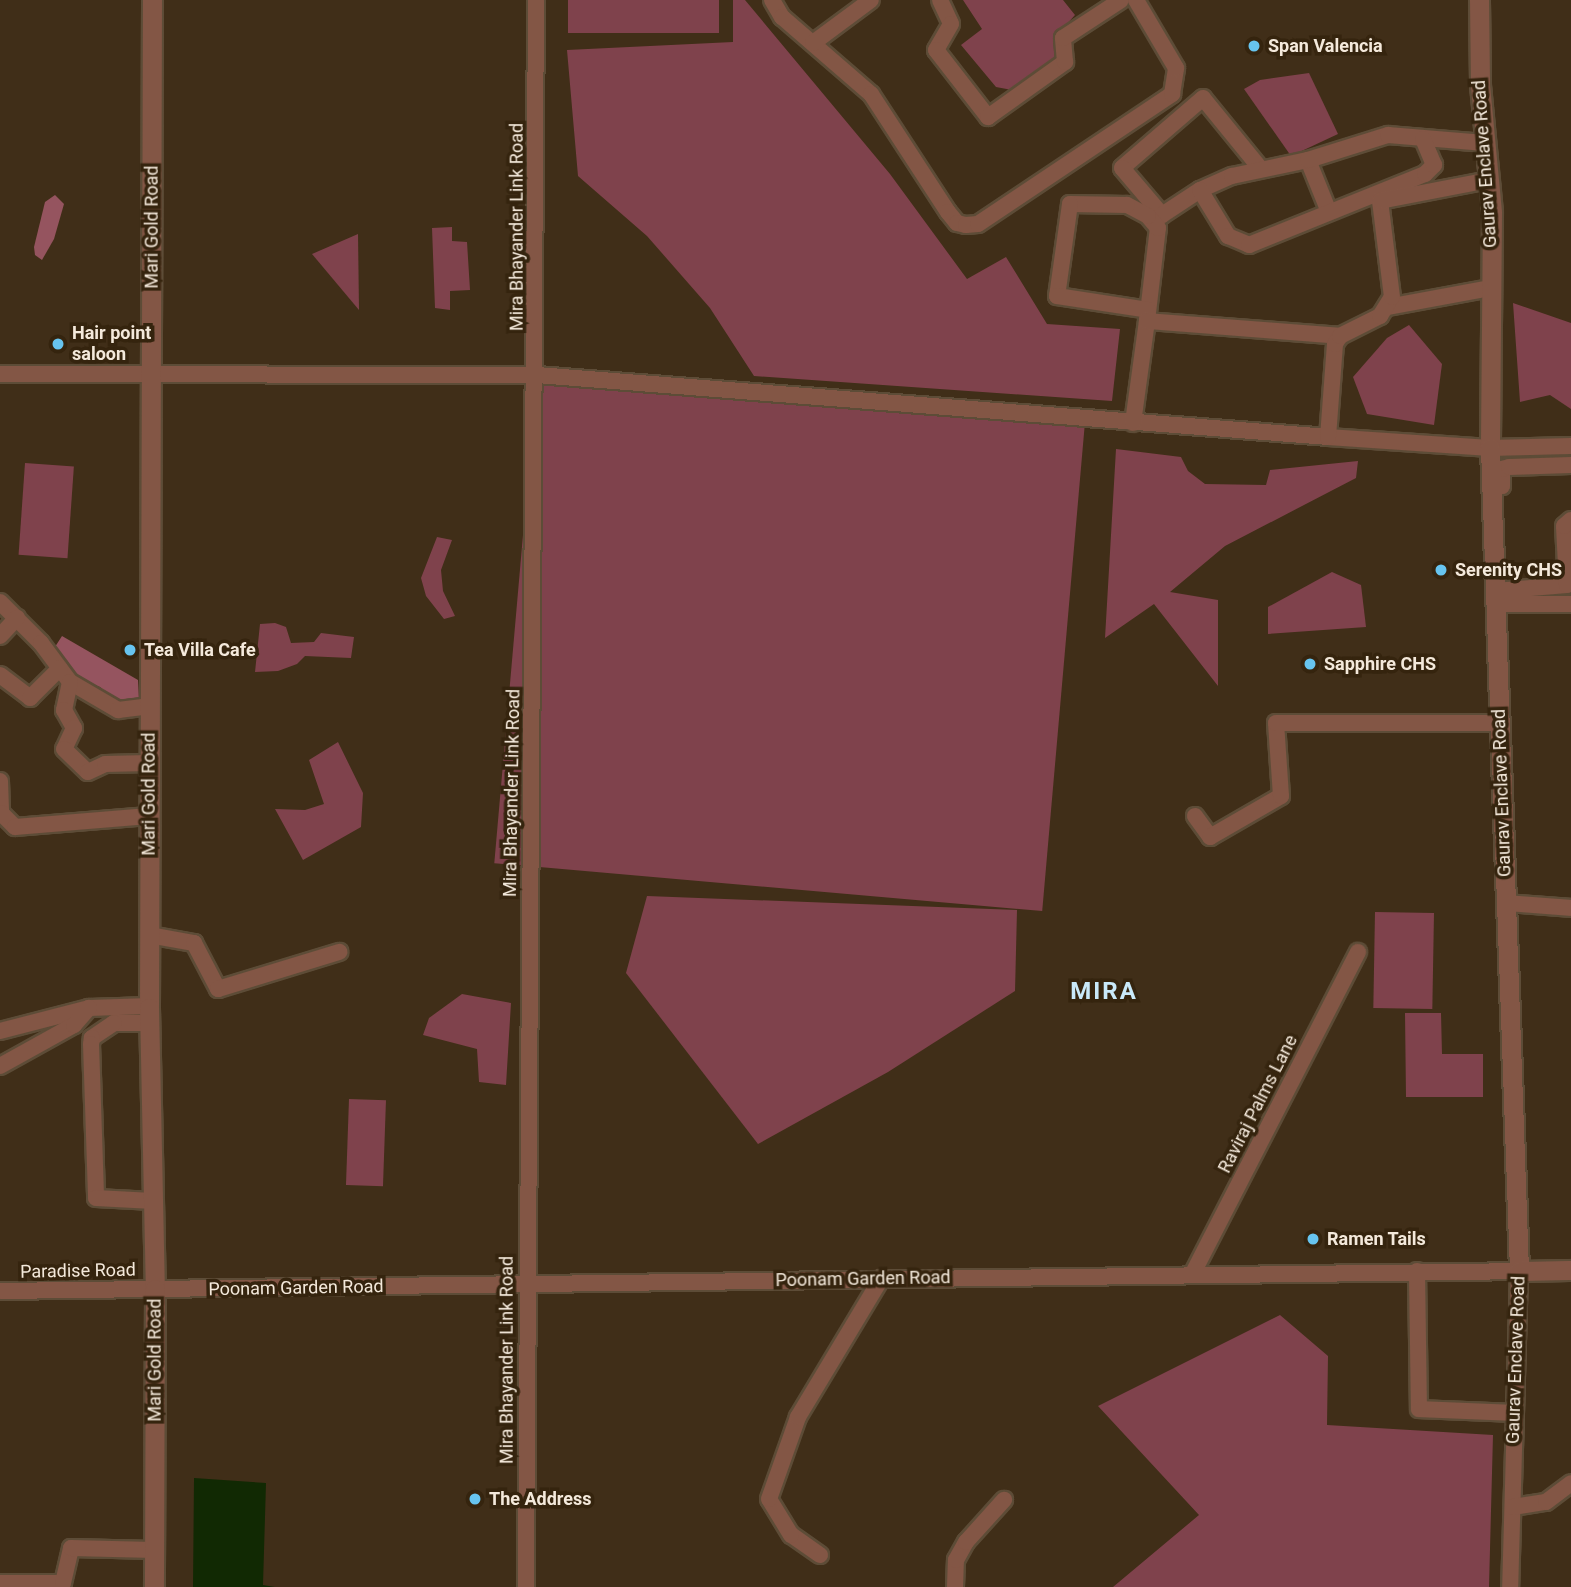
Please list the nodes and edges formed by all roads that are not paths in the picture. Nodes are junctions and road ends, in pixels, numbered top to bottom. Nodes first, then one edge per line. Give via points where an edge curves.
1 (152, 0) edge
2 (536, 0) edge
3 (772, 0) edge
4 (871, 0) edge
5 (940, 0) edge
6 (1121, 0) edge
7 (1136, 0) edge
8 (1479, 0) edge
9 (813, 43) junction
10 (1423, 139) junction
11 (1486, 144) junction
12 (1308, 160) junction
13 (1260, 168) junction
14 (1489, 180) junction
15 (1200, 190) junction
16 (1329, 212) junction
17 (1491, 288) junction
18 (1388, 307) junction
19 (1147, 316) junction
20 (1340, 336) junction
21 (0, 373) edge
22 (150, 374) junction
23 (537, 375) junction
24 (1133, 423) junction
25 (1328, 438) junction
26 (1571, 446) edge
27 (1490, 448) junction
28 (1571, 465) edge
29 (1491, 487) junction
30 (1571, 520) edge
31 (1495, 598) junction
32 (0, 602) edge
33 (1571, 604) edge
34 (17, 618) junction
35 (0, 636) edge
36 (60, 668) junction
37 (0, 675) edge
38 (70, 682) junction
39 (149, 706) junction
40 (1499, 723) junction
41 (149, 763) junction
42 (0, 781) edge
43 (149, 816) junction
44 (1195, 816) dead end
45 (1506, 903) junction
46 (1571, 908) edge
47 (149, 935) junction
48 (339, 952) dead end
49 (1358, 952) dead end
50 (89, 1008) junction
51 (149, 1015) junction
52 (0, 1031) edge
53 (0, 1066) edge
54 (153, 1201) junction
55 (1571, 1270) edge
56 (1417, 1271) junction
57 (1519, 1271) junction
58 (1193, 1273) junction
59 (881, 1279) junction
60 (526, 1286) junction
61 (155, 1289) junction
62 (0, 1291) edge
63 (1514, 1413) junction
64 (1571, 1483) edge
65 (1004, 1500) dead end
66 (1513, 1507) junction
67 (154, 1550) junction
68 (820, 1555) dead end
69 (0, 1583) edge
70 (154, 1587) edge
71 (526, 1587) edge
72 (955, 1587) edge
73 (1510, 1587) edge

1 - 22 street, Mari Gold Road
2 - 23 street, Mira Bhayander Link Road
3 - 9 street via 782,17
4 - 9 street
5 - 6 street via 951,24 936,50 988,117 1065,62 1063,38
7 - 9 street via 1176,68 1172,94 978,224 957,223 871,94
8 - 11 street, Gaurav Enclave Road
10 - 11 street
10 - 12 street via 1388,135
10 - 16 street via 1432,169
11 - 14 street, Gaurav Enclave Road
12 - 13 street
12 - 16 street
13 - 15 street
13 - 15 street via 1208,101 1196,100 1122,169 1159,215
14 - 17 street, Gaurav Enclave Road
14 - 18 street via 1381,201 1392,297
15 - 16 street via 1228,236 1249,245
17 - 18 street
17 - 27 street, Gaurav Enclave Road
18 - 20 street
19 - 19 street via 1159,235 1153,221 1127,205 1070,204 1057,296
19 - 20 street
19 - 24 street
20 - 25 street via 1332,362
21 - 22 street
22 - 23 street
22 - 39 street, Mari Gold Road
23 - 24 street
23 - 60 street, Mira Bhayander Link Road
24 - 25 street
25 - 27 street
26 - 27 street
27 - 29 street, Gaurav Enclave Road
28 - 29 street via 1509,467 1502,469 1502,486
29 - 31 street, Gaurav Enclave Road
30 - 31 street via 1564,526 1567,585
31 - 33 street
31 - 40 street, Gaurav Enclave Road
32 - 34 street
34 - 35 street
34 - 36 street
36 - 37 street via 30,698
36 - 38 street
38 - 39 street via 118,710
38 - 41 street via 64,710 74,733 64,749 88,772 106,764
39 - 41 street, Mari Gold Road
40 - 44 street via 1276,723 1281,796 1210,837
40 - 45 street, Gaurav Enclave Road
41 - 43 street, Mari Gold Road
42 - 43 street via 1,813 15,827
43 - 47 street, Mari Gold Road
45 - 46 street
45 - 57 street, Gaurav Enclave Road
47 - 48 street via 194,943 218,989
47 - 51 street, Mari Gold Road
49 - 58 street, Raviraj Palms Lane
50 - 51 street
50 - 52 street
50 - 53 street via 74,1025
51 - 54 street, Mari Gold Road
51 - 54 street via 114,1023 92,1038 91,1044 96,1198
54 - 61 street, Mari Gold Road
55 - 57 street, Poonam Garden Road
56 - 57 street, Poonam Garden Road
56 - 58 street, Poonam Garden Road
56 - 63 street via 1419,1409
57 - 63 street, Gaurav Enclave Road
58 - 59 street, Poonam Garden Road
59 - 60 street, Poonam Garden Road
59 - 68 street via 798,1417 769,1499 791,1535
60 - 61 street, Poonam Garden Road
60 - 71 street, Mira Bhayander Link Road
61 - 62 street, Paradise Road
61 - 67 street, Mari Gold Road
63 - 66 street, Gaurav Enclave Road
64 - 66 street via 1546,1502
65 - 72 street via 966,1542 957,1560
66 - 73 street, Gaurav Enclave Road
67 - 69 street via 71,1548 63,1583
67 - 70 street, Mari Gold Road

